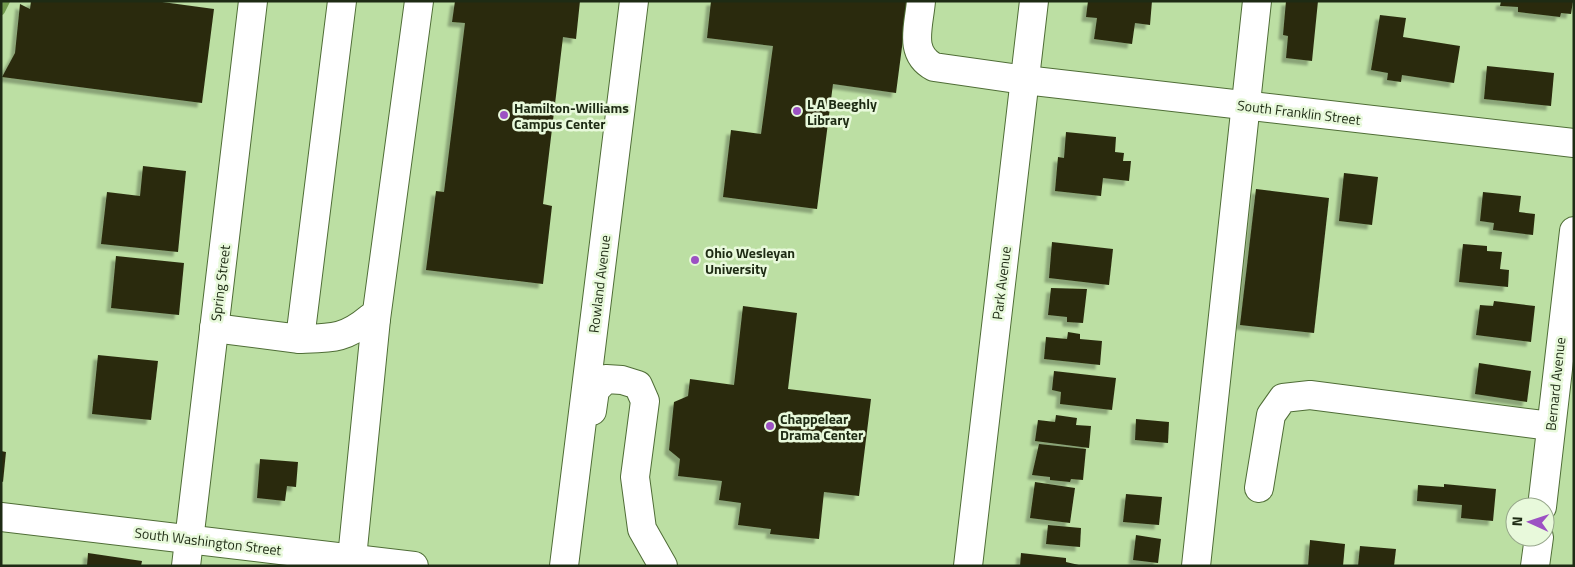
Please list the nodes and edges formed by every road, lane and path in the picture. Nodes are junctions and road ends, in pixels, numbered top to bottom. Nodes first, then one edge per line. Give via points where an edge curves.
1 (254, 1) edge
2 (342, 1) edge
3 (419, 1) edge
4 (634, 1) edge
5 (921, 1) edge
6 (1034, 1) edge
7 (1257, 1) edge
8 (1025, 80) junction
9 (1245, 105) junction
10 (1574, 143) edge
11 (1574, 231) edge
12 (376, 319) junction
13 (214, 328) junction
14 (300, 339) junction
15 (1551, 426) junction
16 (1259, 488) dead end
17 (1543, 497) edge
18 (1, 517) edge
19 (190, 539) junction
20 (1538, 547) edge
21 (352, 558) junction
22 (186, 566) edge
23 (414, 566) edge
24 (564, 566) edge
25 (574, 566) edge
26 (663, 566) edge
27 (968, 566) edge
28 (1196, 566) edge
29 (1536, 566) edge

1 - 13 street, Spring Street
2 - 14 street
3 - 12 street
4 - 24 street, Rowland Avenue
5 - 8 street, South Franklin Street via 917,42 919,55 925,62 949,70
6 - 8 street, Park Avenue
7 - 9 street
8 - 9 street, South Franklin Street
8 - 27 street, Park Avenue
9 - 10 street, South Franklin Street
9 - 28 street
11 - 15 street, Bernard Avenue
12 - 14 street via 370,318 353,332 329,338
12 - 21 street
13 - 14 street
13 - 19 street, Spring Street
15 - 16 street via 1310,395 1283,398 1271,415
15 - 17 street, Bernard Avenue
18 - 19 street, South Washington Street
19 - 21 street, South Washington Street
19 - 22 street, Spring Street
20 - 29 street
21 - 23 street, South Washington Street
25 - 26 street via 595,390 606,379 638,385 645,401 635,477 642,529

